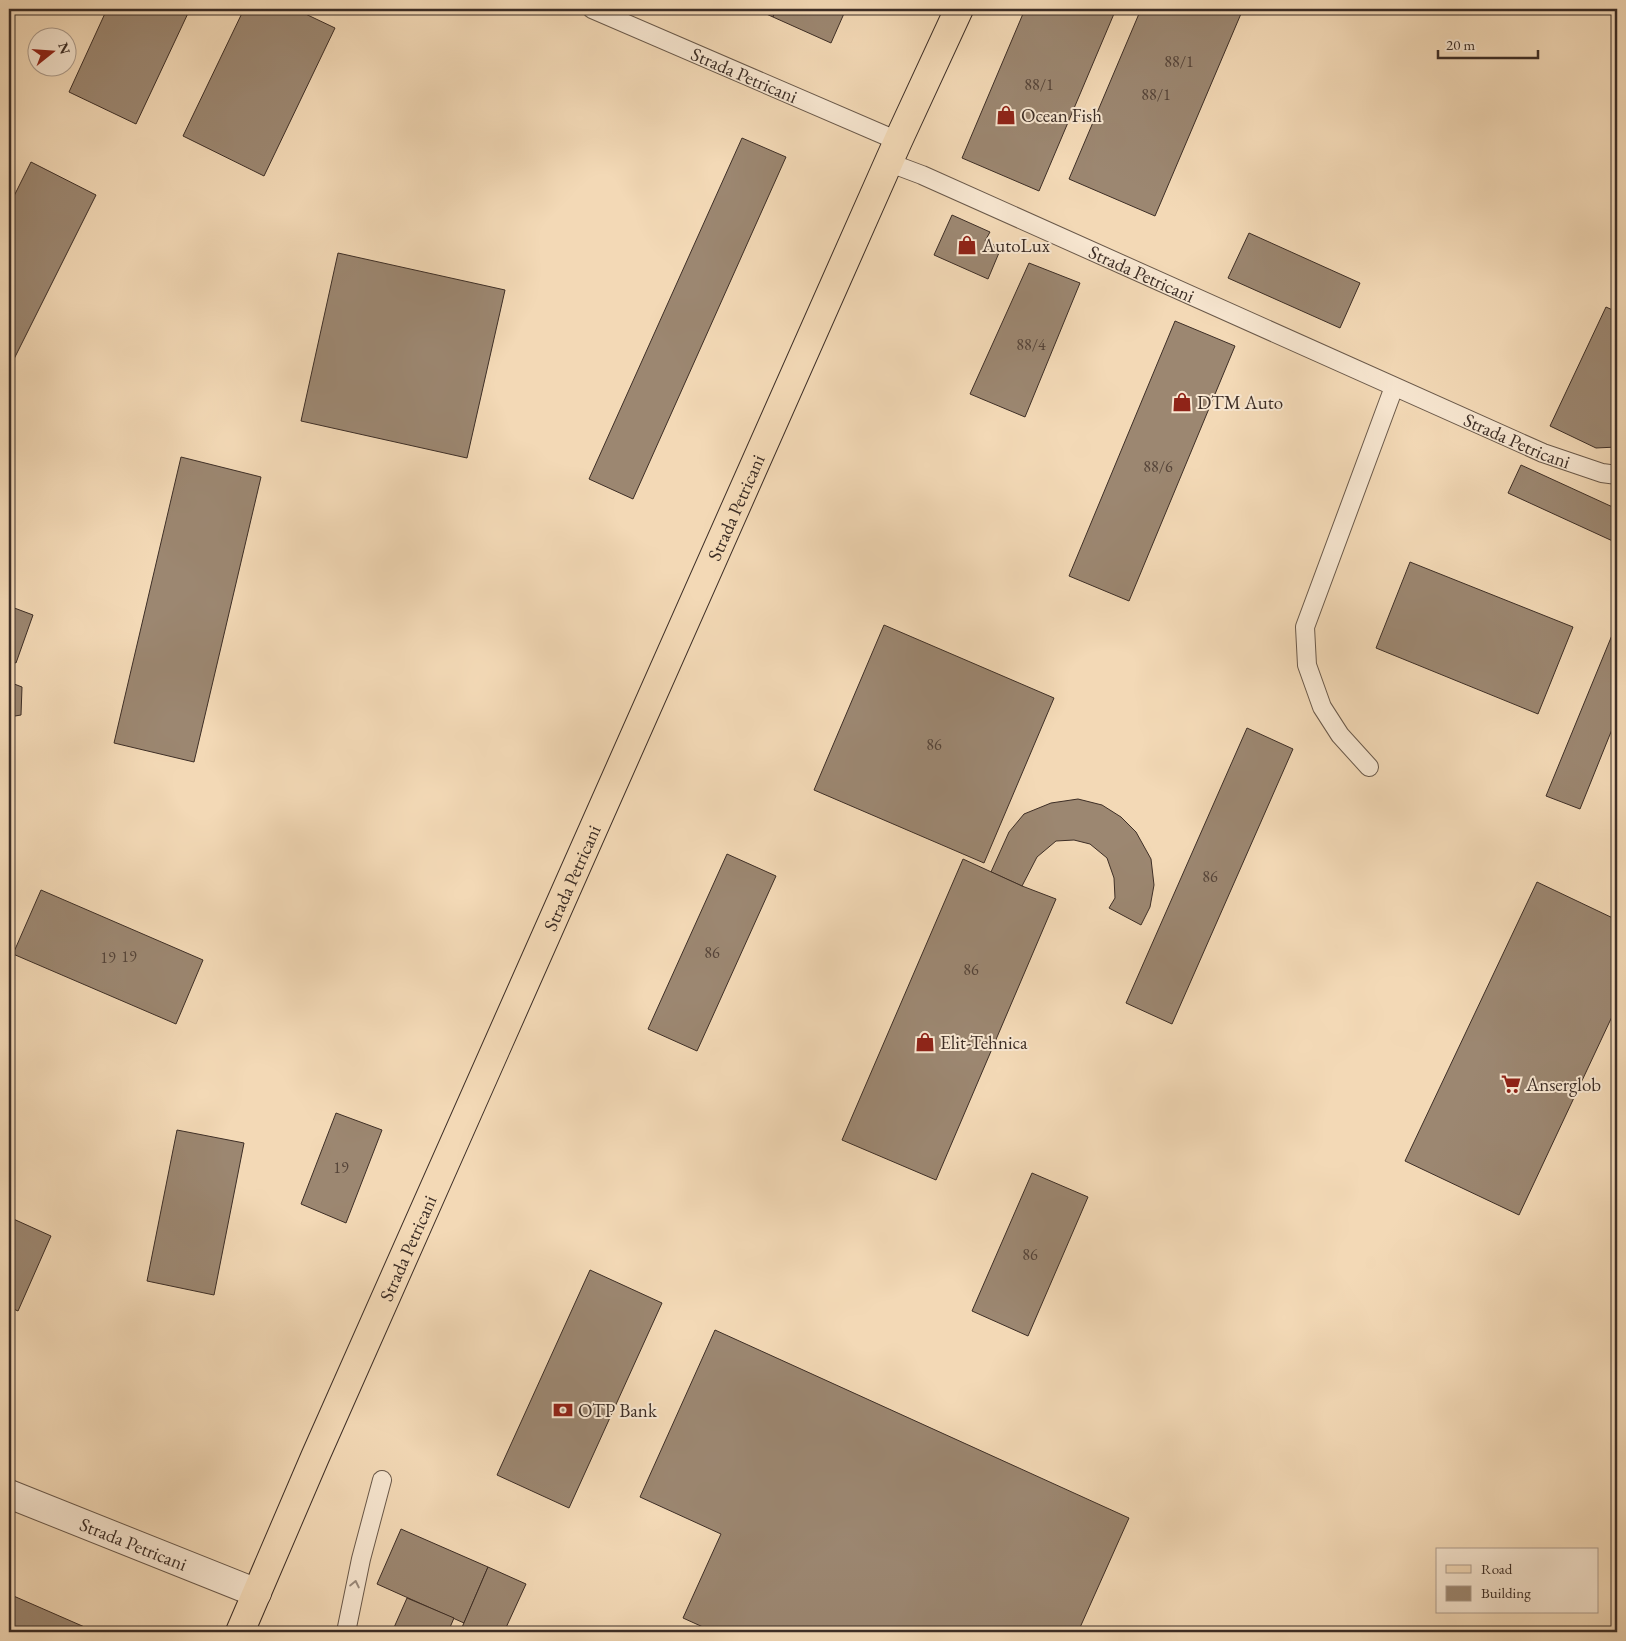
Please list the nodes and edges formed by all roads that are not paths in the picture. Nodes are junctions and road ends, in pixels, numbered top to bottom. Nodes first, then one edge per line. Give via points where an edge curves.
1 (592, 9) edge
2 (959, 9) edge
3 (894, 152) junction
4 (1394, 387) junction
5 (1617, 475) edge
6 (1369, 767) dead end
7 (382, 1480) dead end
8 (9, 1494) edge
9 (257, 1593) junction
10 (240, 1632) edge
11 (346, 1632) edge

1 - 3 lane, Strada Petricani
2 - 3 main road, Strada Petricani
3 - 4 lane, Strada Petricani via 922,175
3 - 9 main road, Strada Petricani
4 - 5 lane, Strada Petricani via 1543,453
4 - 6 lane via 1305,627 1307,665 1322,707 1340,735
11 -> 7 lane
8 - 9 street, Strada Petricani
9 - 10 main road, Strada Petricani

